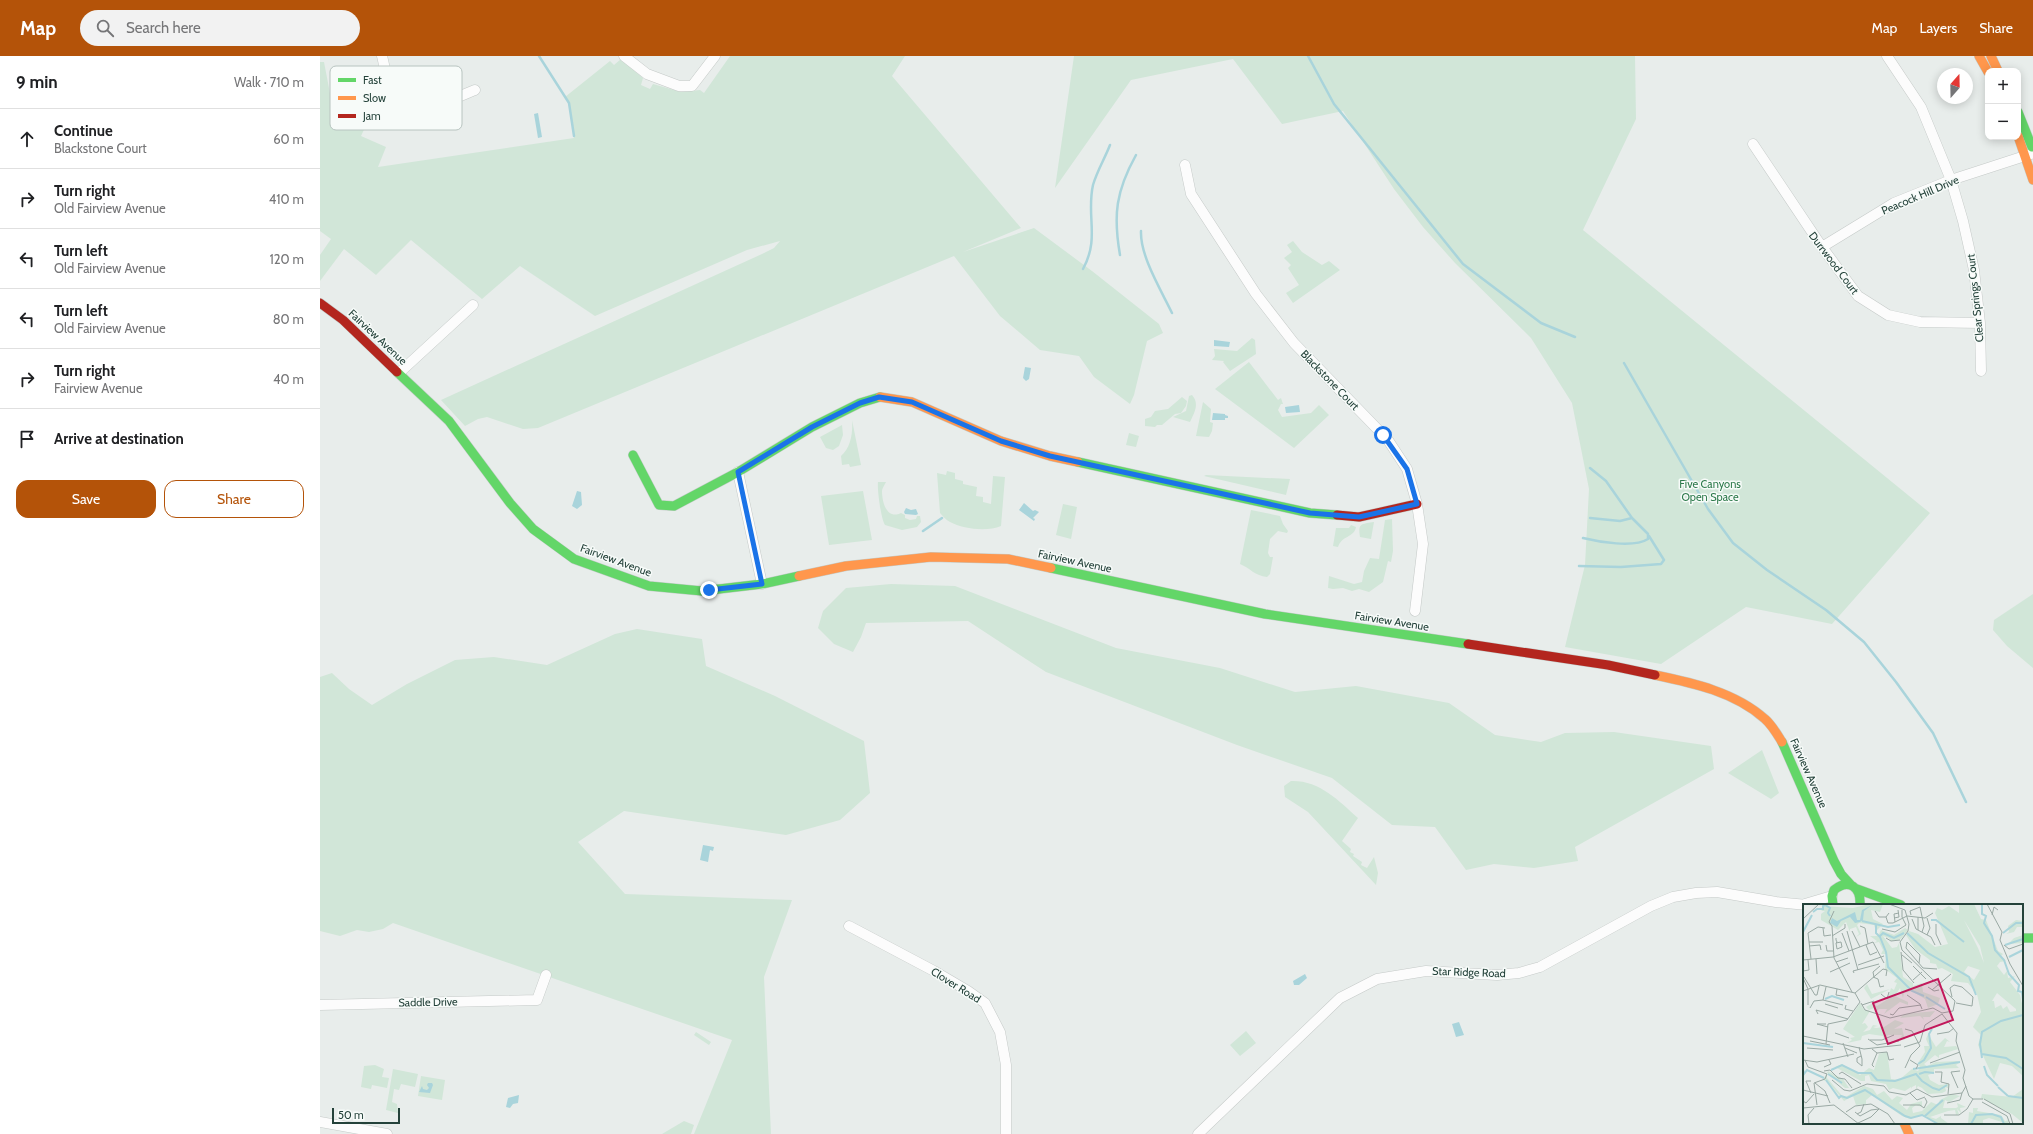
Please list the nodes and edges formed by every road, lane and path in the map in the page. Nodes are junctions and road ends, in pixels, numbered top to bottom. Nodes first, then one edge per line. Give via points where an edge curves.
1 (382, 56) edge
2 (624, 56) edge
3 (715, 56) edge
4 (1887, 56) edge
5 (1979, 56) edge
6 (1991, 56) edge
7 (385, 66) edge
8 (1986, 68) edge
9 (1997, 68) edge
10 (475, 90) dead end
11 (462, 95) edge
12 (2021, 122) edge
13 (2021, 140) edge
14 (1753, 144) dead end
15 (2030, 153) edge
16 (1185, 165) dead end
17 (1951, 180) junction
18 (2033, 180) edge
19 (1822, 247) junction
20 (320, 303) edge
21 (473, 305) dead end
22 (1980, 323) junction
23 (1981, 371) dead end
24 (400, 372) junction
25 (633, 455) dead end
26 (738, 472) junction
27 (1417, 504) junction
28 (762, 584) junction
29 (1415, 611) dead end
30 (1834, 861) junction
31 (1854, 887) junction
32 (1833, 897) edge
33 (1809, 904) edge
34 (1860, 904) edge
35 (1867, 904) edge
36 (1879, 904) edge
37 (1893, 904) edge
38 (1803, 905) edge
39 (848, 926) dead end
40 (546, 975) dead end
41 (320, 1005) edge
42 (320, 1122) edge
43 (1904, 1124) edge
44 (387, 1134) edge
45 (1006, 1134) edge
46 (1198, 1134) edge
47 (1909, 1134) edge

1 - 7 street
2 - 3 street via 647,74 679,86 692,86
4 - 17 street, Clear Springs Court via 1921,107
5 - 8 main road
6 - 9 main road
10 - 11 street
12 - 15 main road
13 - 15 main road
14 - 19 street, Durrwood Court
15 - 17 street, Peacock Hill Drive
15 - 18 main road
16 - 27 street, Blackstone Court via 1191,194 1256,294 1294,343 1388,440 1407,469
17 - 19 street, Peacock Hill Drive via 1894,204
17 - 22 street, Clear Springs Court via 1974,270
19 - 22 street, Durrwood Court via 1858,296 1888,314 1920,322
20 - 24 main road, Fairview Avenue via 343,320
21 - 24 street
22 - 23 street, Clear Springs Court
24 - 28 main road, Fairview Avenue via 449,421 510,504 533,529 574,558 649,586 702,591
25 - 26 main road via 659,505 674,506
26 - 27 main road via 812,427 860,403 879,397 912,402 1001,441 1050,456 1310,513 1359,517
26 - 28 street
27 - 29 street, Blackstone Court via 1423,544
28 - 30 main road, Fairview Avenue via 846,566 931,557 1008,559 1265,614 1608,665 1692,683 1726,695 1746,705 1766,720 1782,742
30 - 31 main road, Fairview Avenue via 1841,874
30 - 32 main road, Fairview Avenue
31 - 32 main road via 1844,884
31 - 34 main road, Fairview Avenue via 1861,897
31 - 37 main road
32 - 33 street, Star Ridge Road
35 - 36 main road
38 - 46 street, Star Ridge Road via 1717,892 1673,897 1651,906 1540,967 1519,973 1497,975 1426,971 1377,979 1340,998
39 - 45 street, Clover Road via 934,971 985,1002 1000,1032 1006,1065
40 - 41 street, Saddle Drive via 537,1000
42 - 44 street
43 - 47 main road

